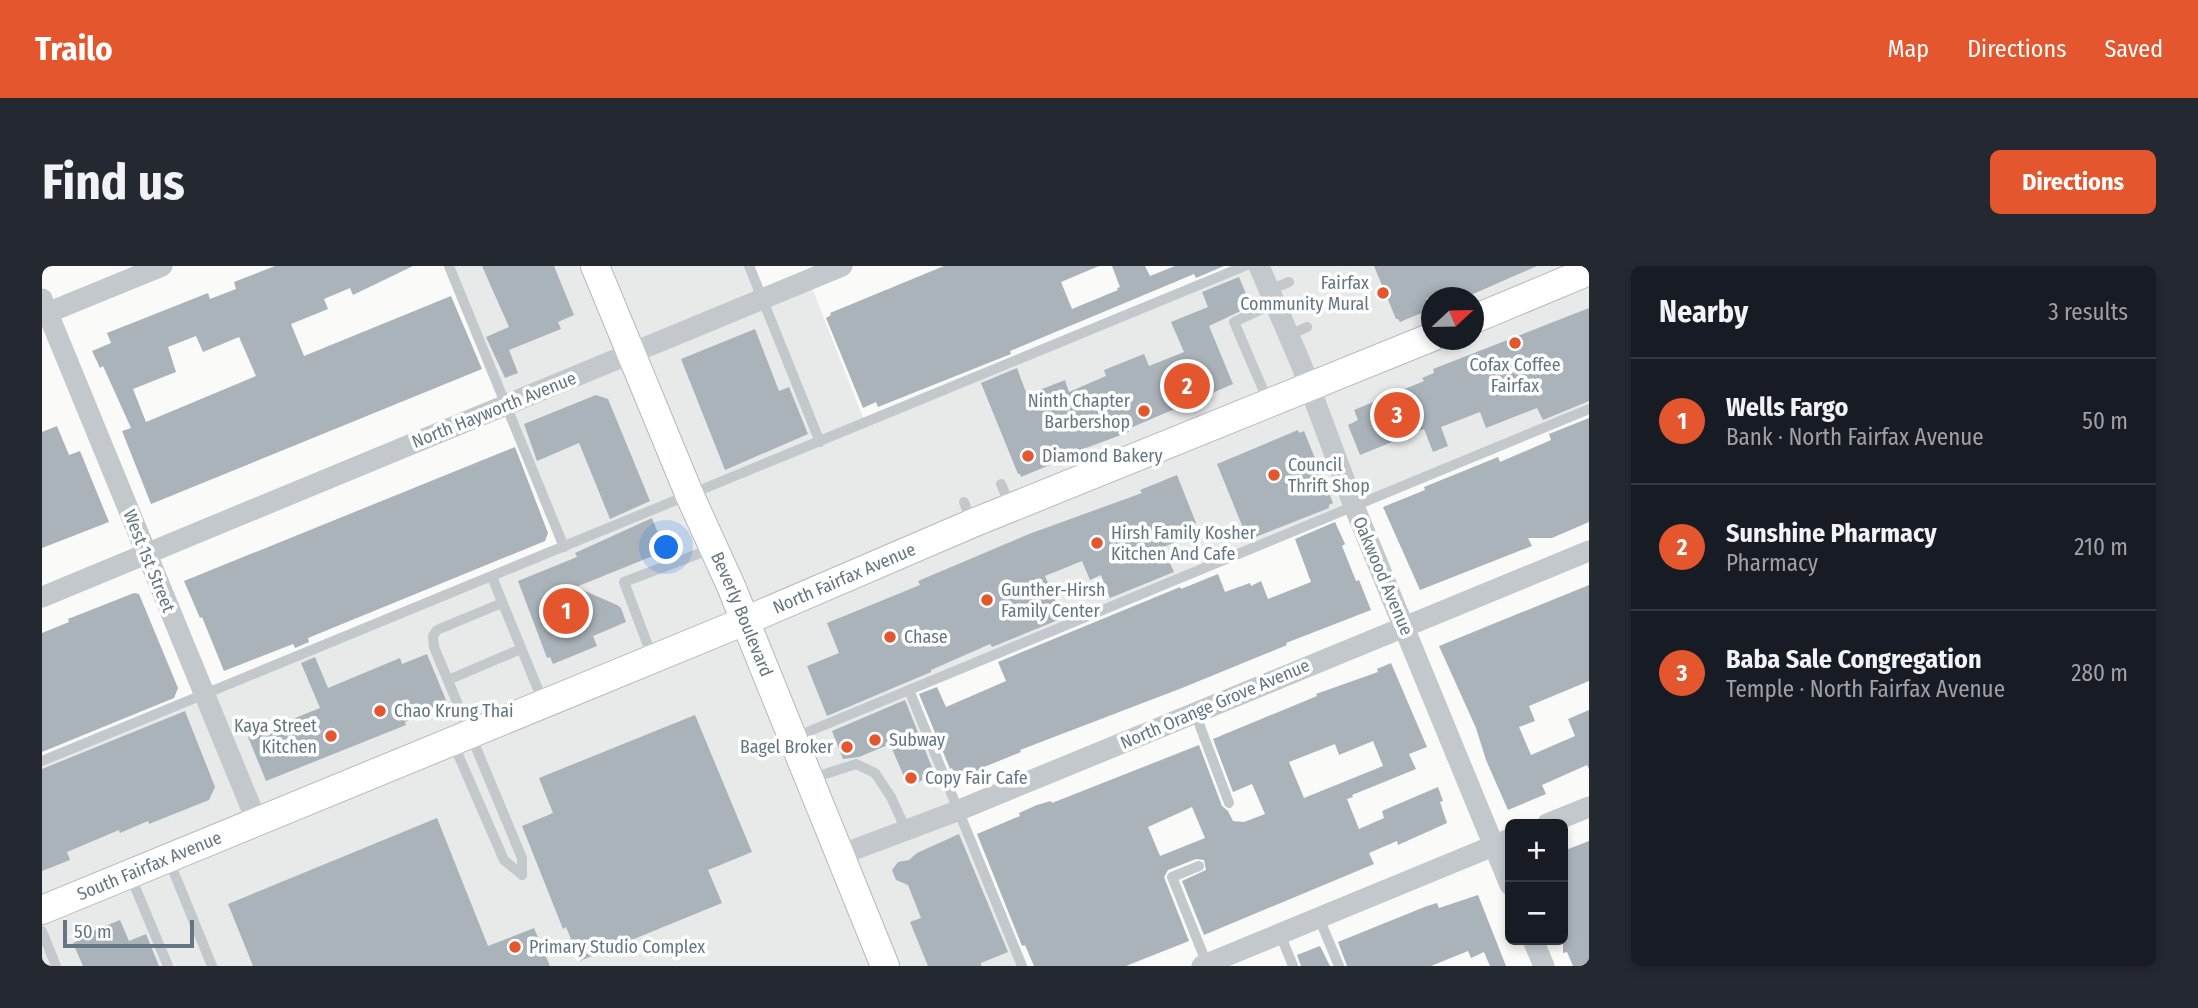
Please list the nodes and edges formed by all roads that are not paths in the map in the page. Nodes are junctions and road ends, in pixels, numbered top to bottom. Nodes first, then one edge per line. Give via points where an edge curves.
1 (162, 266) edge
2 (449, 266) edge
3 (595, 266) edge
4 (749, 266) edge
5 (842, 266) edge
6 (1245, 266) edge
7 (1259, 266) edge
8 (1589, 271) edge
9 (1289, 282) dead end
10 (1272, 297) junction
11 (762, 299) junction
12 (44, 309) edge
13 (1484, 315) edge
14 (1421, 341) edge
15 (631, 354) junction
16 (1309, 387) junction
17 (1269, 404) junction
18 (506, 405) junction
19 (1589, 409) edge
20 (820, 443) junction
21 (690, 496) junction
22 (1354, 506) junction
23 (564, 547) junction
24 (714, 548) junction
25 (1589, 551) edge
26 (146, 553) junction
27 (492, 577) junction
28 (42, 597) edge
29 (502, 603) junction
30 (745, 621) junction
31 (1404, 626) junction
32 (521, 649) junction
33 (653, 659) junction
34 (448, 680) junction
35 (909, 690) junction
36 (204, 694) junction
37 (544, 704) junction
38 (1195, 713) junction
39 (461, 738) junction
40 (793, 738) junction
41 (42, 761) edge
42 (810, 779) junction
43 (1229, 803) dead end
44 (1589, 807) edge
45 (957, 811) junction
46 (1559, 819) edge
47 (257, 822) junction
48 (906, 831) junction
49 (1502, 843) edge
50 (840, 855) junction
51 (168, 858) junction
52 (1199, 866) dead end
53 (129, 874) junction
54 (1509, 882) edge
55 (42, 910) edge
56 (1319, 918) junction
57 (42, 931) edge
58 (1280, 934) junction
59 (1535, 945) edge
60 (1204, 965) edge
61 (56, 966) edge
62 (168, 966) edge
63 (212, 966) edge
64 (885, 966) edge
65 (1022, 966) edge
66 (1293, 966) edge
67 (1339, 966) edge
68 (1544, 966) edge

1 - 12 street
2 - 18 lane
3 - 15 main road, Beverly Boulevard
4 - 11 lane
5 - 11 street, North Hayworth Avenue
6 - 20 lane
7 - 10 street, Oakwood Avenue
8 - 13 main road
9 - 10 lane
10 - 16 street, Oakwood Avenue via 1298,331
10 - 17 lane via 1234,322
11 - 15 street, North Hayworth Avenue
11 - 20 lane
12 - 26 street, West 1st Street
14 - 16 main road, North Fairfax Avenue
15 - 18 street, North Hayworth Avenue
15 - 21 main road, Beverly Boulevard
16 - 17 main road, North Fairfax Avenue
16 - 22 street, Oakwood Avenue
17 - 30 main road, North Fairfax Avenue via 1006,496
18 - 23 lane
18 - 26 street, North Hayworth Avenue
19 - 22 lane
20 - 21 lane
21 - 23 lane
21 - 24 main road, Beverly Boulevard
22 - 31 street, Oakwood Avenue
22 - 35 lane
23 - 27 lane
24 - 30 main road, Beverly Boulevard
24 - 33 lane via 624,582
25 - 31 street, North Orange Grove Avenue
26 - 28 street, North Hayworth Avenue
26 - 36 street, West 1st Street
27 - 29 lane
27 - 36 lane
29 - 32 lane
29 - 34 lane via 437,630 434,647
30 - 33 main road, North Fairfax Avenue
30 - 40 main road, Beverly Boulevard
31 - 38 street, North Orange Grove Avenue
31 - 49 street, Oakwood Avenue
32 - 34 lane
32 - 37 lane
33 - 37 main road, North Fairfax Avenue
34 - 39 lane
35 - 40 lane
35 - 45 lane
36 - 41 lane
36 - 47 street, West 1st Street
37 - 39 main road, North Fairfax Avenue
38 - 43 lane
38 - 45 street, North Orange Grove Avenue
39 - 39 lane via 504,860 522,875 522,858
39 - 47 main road, North Fairfax Avenue
40 - 42 main road, Beverly Boulevard
42 - 48 lane via 856,764 875,773
42 - 50 main road, Beverly Boulevard
44 - 46 street
45 - 48 street, North Orange Grove Avenue
45 - 65 lane
47 - 51 main road, South Fairfax Avenue
48 - 50 street, North Orange Grove Avenue
49 - 54 street, Oakwood Avenue
49 - 56 street
50 - 64 main road, Beverly Boulevard
51 - 53 main road, South Fairfax Avenue
51 - 63 lane
52 - 60 lane via 1172,877
53 - 55 main road, South Fairfax Avenue
53 - 62 lane
56 - 58 street
56 - 67 lane
57 - 61 lane
58 - 60 street
58 - 66 lane
59 - 68 street

